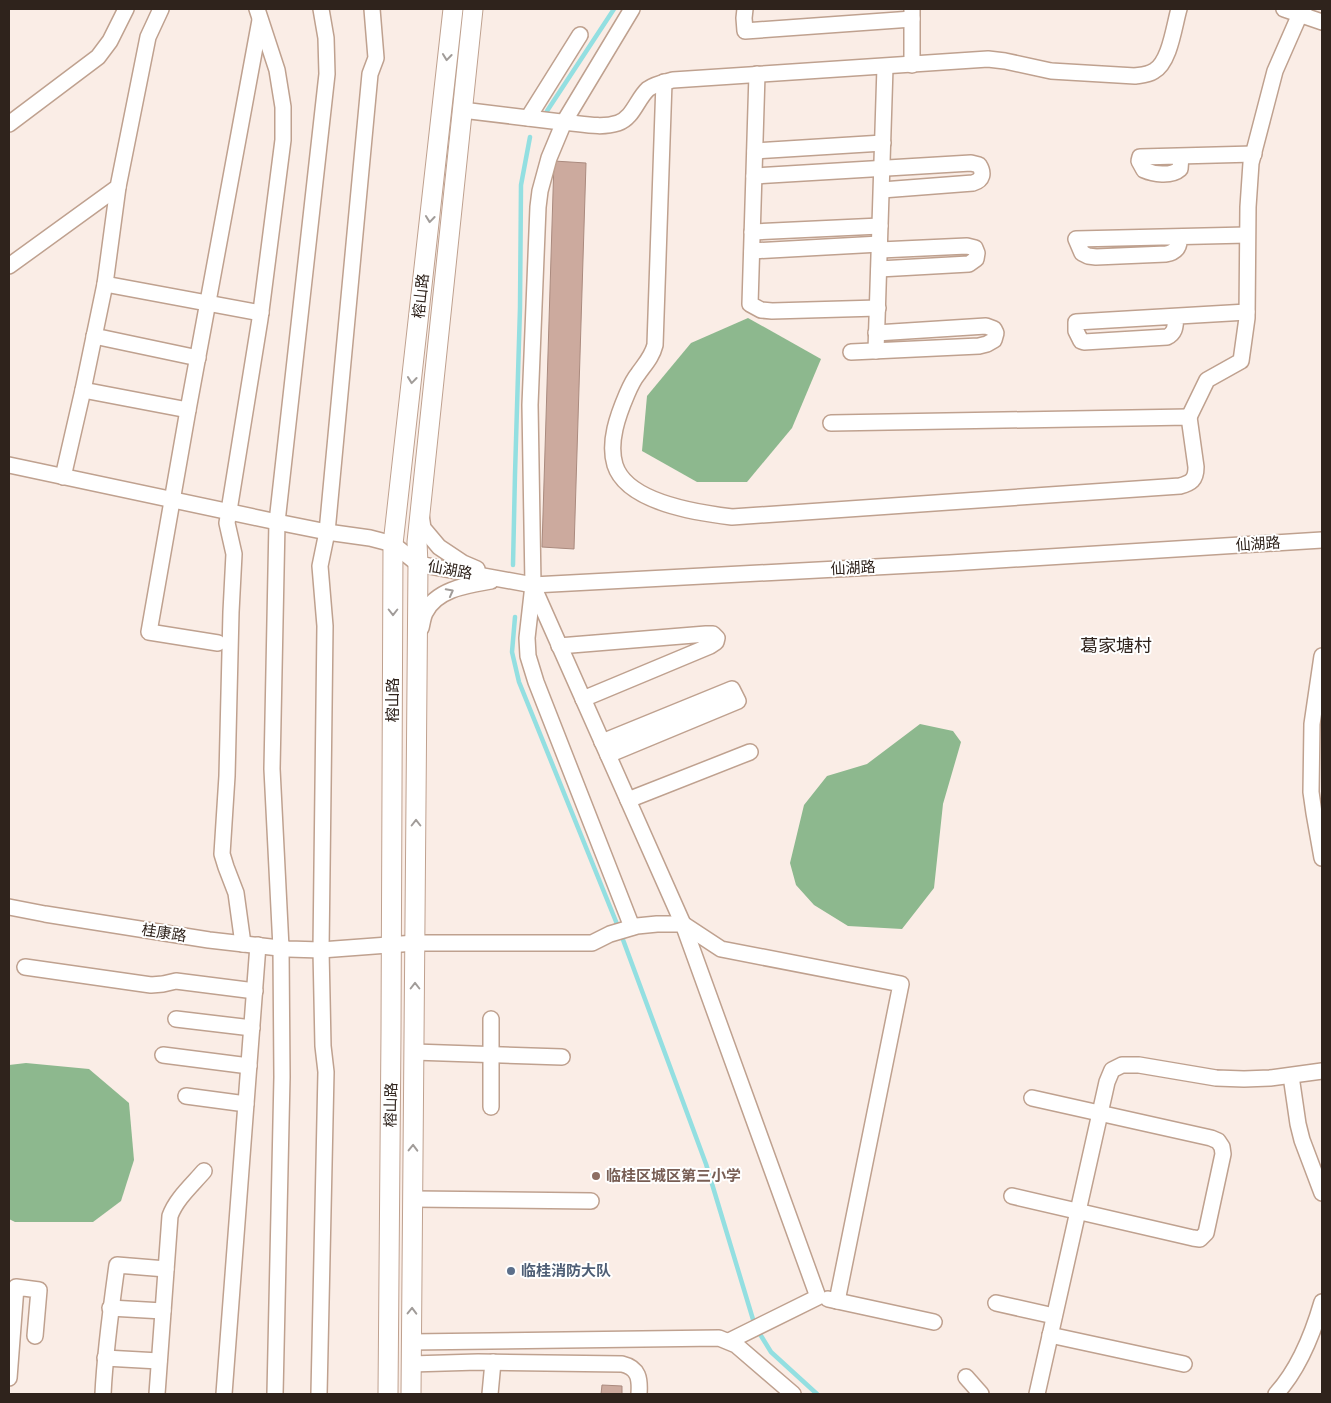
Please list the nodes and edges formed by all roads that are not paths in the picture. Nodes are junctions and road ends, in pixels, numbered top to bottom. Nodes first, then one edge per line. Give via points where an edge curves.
1 (126, 9) edge
2 (160, 9) edge
3 (321, 9) edge
4 (372, 9) edge
5 (453, 9) edge
6 (473, 9) edge
7 (632, 9) edge
8 (745, 9) edge
9 (1179, 9) edge
10 (1284, 9) edge
11 (1302, 11) edge
12 (259, 14) edge
13 (912, 14) edge
14 (1322, 22) edge
15 (580, 35) dead end
16 (912, 65) junction
17 (885, 66) junction
18 (757, 74) junction
19 (664, 82) junction
20 (462, 110) junction
21 (528, 118) junction
22 (564, 122) junction
23 (9, 124) edge
24 (883, 143) junction
25 (755, 151) junction
26 (1254, 154) junction
27 (1181, 156) dead end
28 (882, 169) junction
29 (754, 176) junction
30 (118, 187) junction
31 (882, 190) junction
32 (880, 226) junction
33 (752, 232) junction
34 (1247, 235) junction
35 (1179, 237) junction
36 (880, 247) junction
37 (752, 251) junction
38 (9, 266) edge
39 (879, 268) junction
40 (105, 284) junction
41 (208, 304) junction
42 (878, 308) junction
43 (1247, 312) junction
44 (261, 314) junction
45 (1176, 317) junction
46 (876, 333) junction
47 (94, 336) junction
48 (876, 351) junction
49 (851, 352) dead end
50 (198, 358) junction
51 (83, 390) junction
52 (188, 410) junction
53 (1189, 417) junction
54 (831, 423) dead end
55 (9, 465) edge
56 (63, 477) junction
57 (172, 500) junction
58 (229, 512) junction
59 (420, 512) junction
60 (396, 521) junction
61 (277, 522) junction
62 (328, 532) junction
63 (370, 538) junction
64 (1322, 540) edge
65 (393, 544) junction
66 (418, 564) junction
67 (393, 573) junction
68 (502, 579) junction
69 (532, 584) junction
70 (218, 643) dead end
71 (417, 644) junction
72 (559, 646) junction
73 (1322, 656) edge
74 (583, 699) junction
75 (605, 749) junction
76 (750, 752) dead end
77 (628, 800) junction
78 (1322, 858) edge
79 (9, 907) edge
80 (683, 924) junction
81 (632, 927) junction
82 (415, 943) junction
83 (251, 944) junction
84 (392, 945) junction
85 (281, 948) junction
86 (321, 950) junction
87 (24, 967) dead end
88 (255, 992) junction
89 (176, 1019) dead end
90 (492, 1019) dead end
91 (252, 1028) junction
92 (414, 1052) junction
93 (163, 1055) dead end
94 (491, 1055) junction
95 (562, 1057) dead end
96 (249, 1066) junction
97 (1322, 1071) edge
98 (1291, 1076) junction
99 (186, 1096) dead end
100 (1032, 1098) dead end
101 (246, 1104) junction
102 (491, 1107) dead end
103 (1100, 1112) junction
104 (204, 1170) dead end
105 (1322, 1193) edge
106 (1012, 1196) dead end
107 (413, 1199) junction
108 (591, 1201) dead end
109 (1078, 1212) junction
110 (166, 1269) junction
111 (818, 1297) junction
112 (837, 1301) junction
113 (1322, 1302) edge
114 (996, 1303) dead end
115 (110, 1308) junction
116 (163, 1311) junction
117 (1054, 1316) junction
118 (934, 1322) dead end
119 (1050, 1335) junction
120 (34, 1336) dead end
121 (729, 1341) junction
122 (411, 1342) junction
123 (105, 1358) junction
124 (159, 1361) junction
125 (493, 1362) junction
126 (411, 1364) junction
127 (1184, 1364) dead end
128 (966, 1377) dead end
129 (9, 1378) edge
130 (103, 1394) edge
131 (157, 1394) edge
132 (224, 1394) edge
133 (275, 1394) edge
134 (319, 1394) edge
135 (388, 1394) edge
136 (411, 1394) edge
137 (490, 1394) edge
138 (639, 1394) edge
139 (793, 1394) edge
140 (981, 1394) edge
141 (1040, 1394) edge
142 (1276, 1394) edge

1 - 23 street via 98,57
2 - 30 street via 148,37
3 - 61 street via 327,74
4 - 62 street via 376,58 370,74
5 -> 60 main road, 榕山路
6 - 20 main road, 榕山路
7 - 22 street
8 - 13 street via 745,31
9 - 16 street via 1162,64 1146,75 1051,71 988,59
10 - 11 street
11 - 14 street
11 - 26 street via 1275,71
12 - 41 street
12 - 44 street via 277,70 283,107 283,140
13 - 16 street
15 - 21 street
16 - 17 street
17 - 18 street
17 - 24 street
18 - 19 street
18 - 25 street
19 - 22 street via 650,88 629,116 619,123 605,126
19 - 53 street via 656,345 628,392 614,434 615,466 623,479 638,492 658,502 691,511 732,517 1180,486 1191,482 1196,474
20 - 21 street
20 - 59 main road, 榕山路
21 - 22 street
22 - 69 street via 549,158 538,207 530,406
24 - 25 street
24 - 28 street
25 - 29 street
26 - 27 street
26 - 34 street
28 - 29 street
28 - 31 street
28 - 31 street via 971,163 979,165 982,175 978,182 973,183
29 - 33 street
30 - 38 street
30 - 40 street
31 - 32 street
32 - 33 street
32 - 36 street
33 - 37 street
34 - 35 street
34 - 43 street
35 - 35 street via 1141,238 1076,239 1082,253 1106,256 1166,254 1176,249
36 - 37 street
36 - 39 street
36 - 39 street via 972,246 977,253 976,259 969,264
37 - 42 street via 750,304 758,309
39 - 42 street
40 - 41 street
40 - 47 street
41 - 44 street
41 - 50 street
42 - 46 street
43 - 45 street
43 - 53 street via 1241,361 1207,380
44 - 58 street
45 - 45 street via 1175,330 1167,336 1084,342 1076,331 1076,322
46 - 48 street
46 - 48 street via 986,326 996,332 994,340 979,346
47 - 50 street
47 - 51 street
48 - 49 street
50 - 52 street
51 - 52 street
51 - 56 street
52 - 57 street
53 - 54 street
55 - 56 street
56 - 57 street
57 - 58 street
57 - 70 street via 149,632
58 - 61 street
58 - 83 street via 227,523 234,554 222,854
59 - 66 main road, 榕山路
59 - 68 street via 423,528 439,547 463,563
60 - 63 street
60 - 65 main road, 榕山路
61 - 62 street
61 - 85 street via 272,769
62 - 63 street
62 - 86 street via 320,566 325,626
63 - 65 street
63 - 67 street via 385,552
64 - 69 street, 仙湖路
65 - 66 street, 仙湖路
65 - 67 main road, 榕山路
66 - 68 street, 仙湖路
66 - 71 main road, 榕山路
67 -> 84 main road, 榕山路
68 - 69 street, 仙湖路
71 -> 68 street via 425,613 434,601 454,588
69 - 72 street
69 - 81 street via 528,656
82 -> 71 main road, 榕山路
72 - 74 street
72 - 74 street via 706,634 717,638 710,646
73 - 78 street via 1313,716 1311,792
74 - 75 street
75 - 75 street via 732,689 738,701
75 - 77 street
76 - 77 street
77 - 80 street
79 - 83 street, 桂康路
80 - 81 street, 桂康路
80 - 111 street
80 - 112 street via 721,949 901,984
81 - 82 street, 桂康路 via 592,943
82 - 84 street, 桂康路
92 -> 82 main road, 榕山路
83 - 85 street, 桂康路
83 - 88 street
84 - 86 street, 桂康路
84 - 135 main road, 榕山路
85 - 86 street, 桂康路
85 - 133 street via 282,1077
86 - 134 street via 326,1072
87 - 88 street via 151,985 176,981
88 - 91 street
89 - 91 street
90 - 94 street
91 - 96 street
92 - 94 street
107 -> 92 main road, 榕山路
93 - 96 street
94 - 95 street
94 - 102 street
96 - 101 street
97 - 98 street
98 - 103 street via 1216,1078 1122,1065 1109,1075
98 - 105 street via 1302,1140
99 - 101 street
100 - 103 street
101 - 132 street
103 - 109 street
103 - 109 street via 1211,1138 1220,1144 1223,1150 1206,1233 1200,1239 1193,1238
104 - 110 street via 172,1210
106 - 109 street
107 - 108 street
122 -> 107 main road, 榕山路
109 - 117 street
110 - 115 street via 117,1264
110 - 116 street
111 - 112 street
111 - 121 street
112 - 118 street
113 - 142 street via 1306,1346
114 - 117 street
115 - 116 street
115 - 123 street
116 - 124 street
117 - 119 street
119 - 127 street
119 - 141 street
120 - 129 street via 39,1290 16,1288
121 - 122 street via 708,1338
121 - 139 street
122 - 126 main road, 榕山路
123 - 124 street
123 - 130 street
124 - 131 street
125 - 126 street
125 - 137 street
125 - 138 street via 627,1365 637,1375
126 - 136 main road, 榕山路
128 - 140 street

